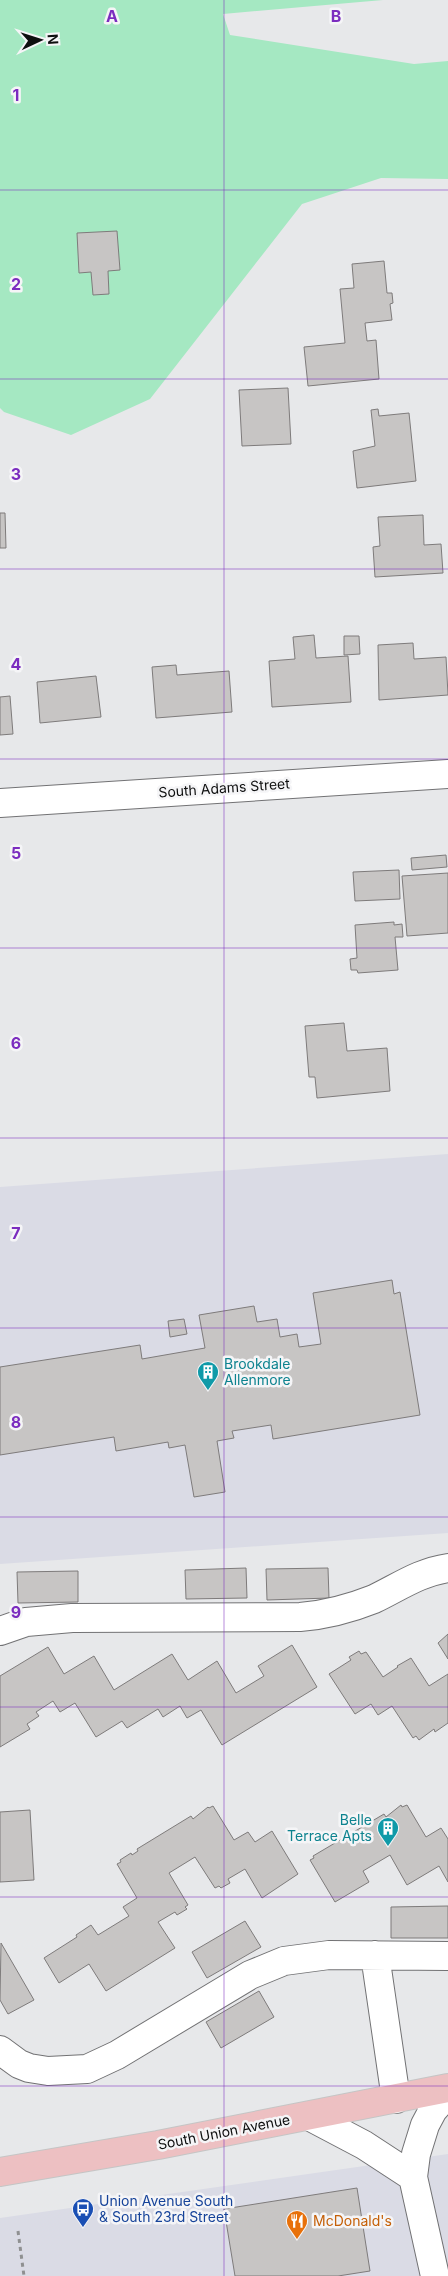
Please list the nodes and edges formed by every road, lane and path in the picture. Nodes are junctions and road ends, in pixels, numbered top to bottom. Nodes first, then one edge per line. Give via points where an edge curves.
1 (448, 774) edge
2 (0, 803) edge
3 (448, 1568) edge
4 (0, 1631) edge
5 (375, 1955) junction
6 (448, 1956) edge
7 (0, 2050) edge
8 (448, 2088) edge
9 (448, 2093) edge
10 (396, 2099) junction
11 (309, 2116) junction
12 (0, 2172) edge
13 (413, 2177) junction
14 (18, 2231) dead end
15 (24, 2276) edge
16 (435, 2276) edge

1 - 2 street, South Adams Street
3 - 4 street via 410,1579 349,1609 323,1615 72,1618 26,1622
5 - 6 street
5 - 7 street via 329,1954 284,1961 264,1968 117,2055 87,2069 48,2071 30,2068
5 - 10 street
8 - 10 main road, South Union Avenue
9 - 13 street via 425,2125
10 - 11 main road, South Union Avenue
11 - 12 main road, South Union Avenue
11 - 13 street via 364,2145
13 - 16 street
14 - 15 path

